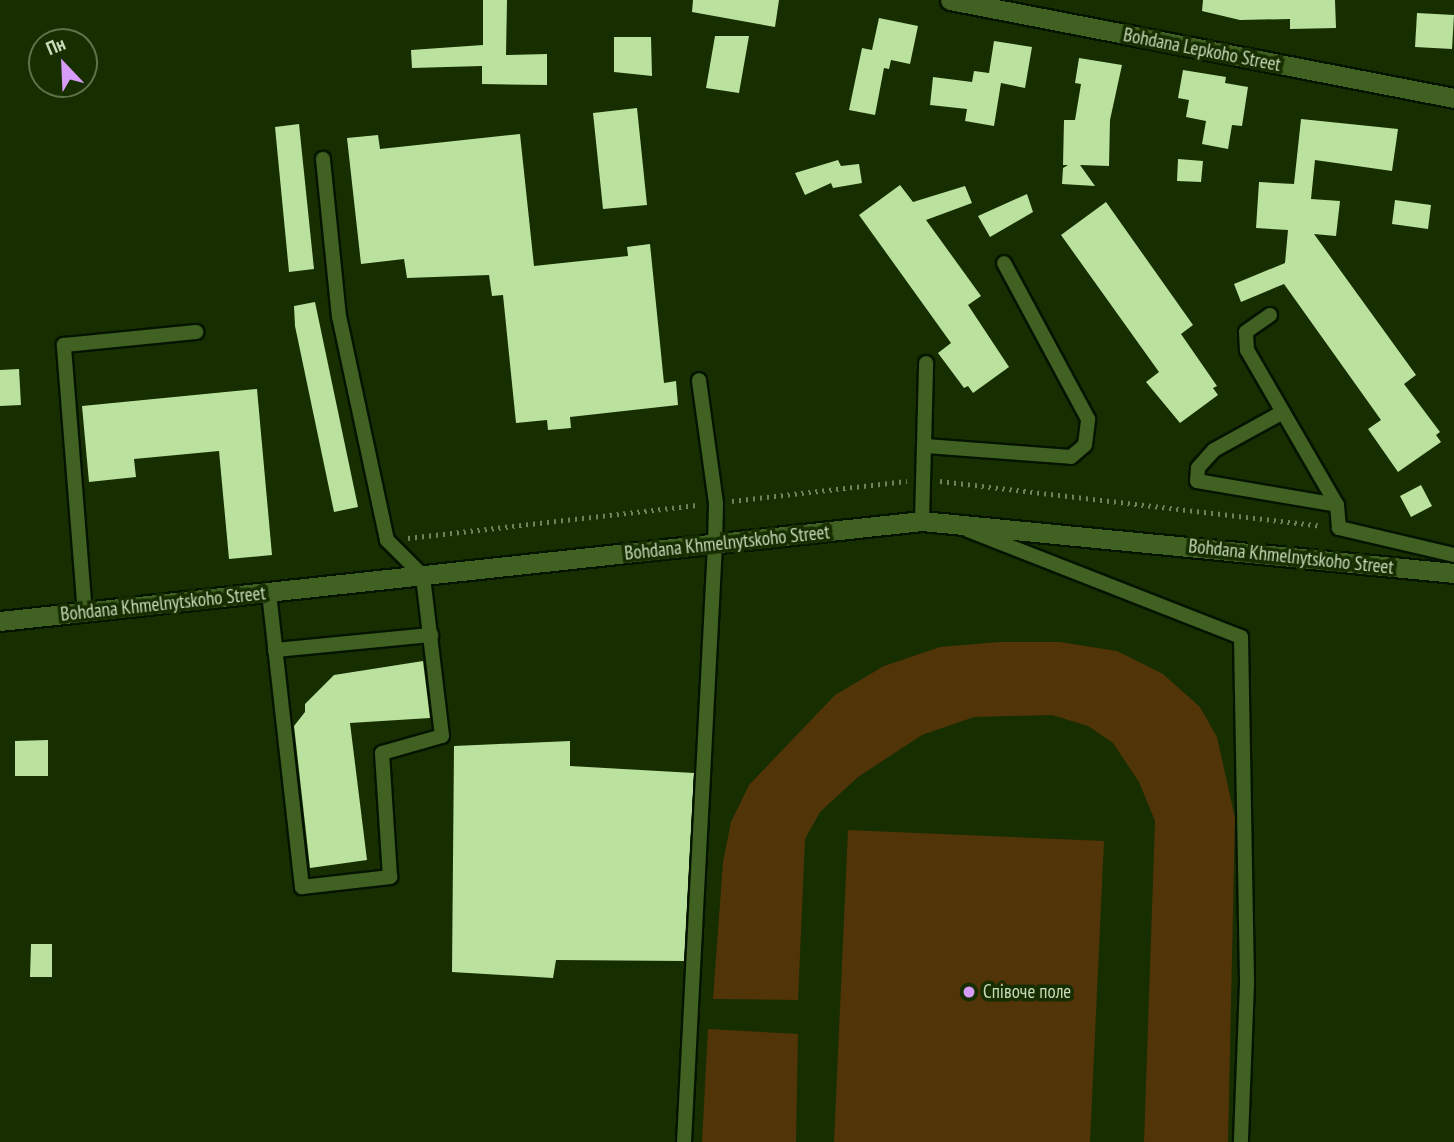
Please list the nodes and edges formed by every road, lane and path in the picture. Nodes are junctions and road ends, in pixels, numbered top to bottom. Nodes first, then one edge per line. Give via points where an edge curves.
1 (950, 0) edge
2 (1454, 98) edge
3 (323, 159) dead end
4 (1004, 263) dead end
5 (1270, 315) dead end
6 (196, 332) dead end
7 (926, 363) dead end
8 (699, 380) dead end
9 (1283, 412) junction
10 (926, 446) junction
11 (1337, 505) junction
12 (922, 521) junction
13 (950, 523) junction
14 (715, 545) junction
15 (1454, 555) edge
16 (1454, 573) edge
17 (423, 576) junction
18 (269, 593) junction
19 (85, 614) junction
20 (0, 621) edge
21 (431, 635) junction
22 (275, 650) junction
23 (684, 1142) edge
24 (1241, 1142) edge

1 - 2 street, Bohdana Lepkoho Street
3 - 17 lane via 339,317 387,540
4 - 10 lane via 1088,419 1085,444 1071,457
5 - 9 lane via 1253,325 1244,340
6 - 19 lane via 64,345
7 - 10 lane
8 - 14 lane via 716,503
9 - 11 lane
9 - 11 lane via 1213,450 1198,468 1197,481
10 - 12 lane
11 - 15 lane via 1339,528
12 - 13 street, Bohdana Khmelnytskoho Street
12 - 14 street, Bohdana Khmelnytskoho Street
13 - 16 street, Bohdana Khmelnytskoho Street
13 - 24 lane via 1241,637 1247,983
14 - 17 street, Bohdana Khmelnytskoho Street
14 - 23 lane
17 - 18 street, Bohdana Khmelnytskoho Street
17 - 21 lane
18 - 19 street, Bohdana Khmelnytskoho Street
18 - 22 lane
19 - 20 street, Bohdana Khmelnytskoho Street
21 - 22 lane
21 - 22 lane via 442,736 382,752 390,877 302,887

